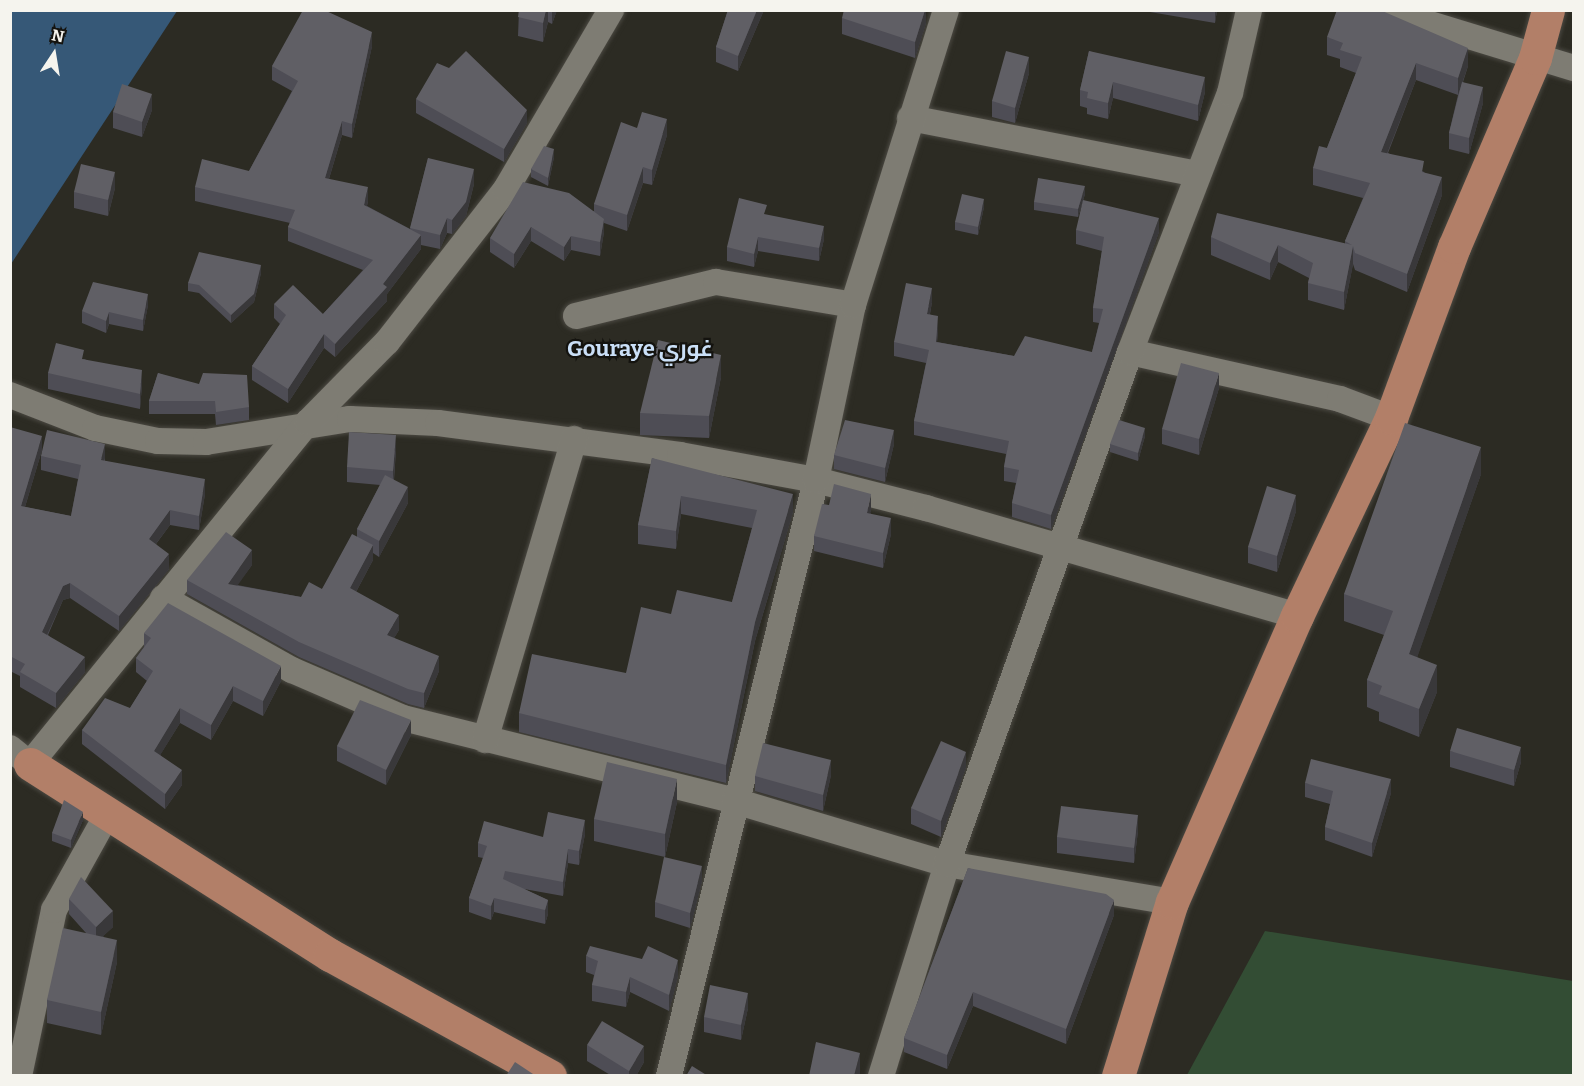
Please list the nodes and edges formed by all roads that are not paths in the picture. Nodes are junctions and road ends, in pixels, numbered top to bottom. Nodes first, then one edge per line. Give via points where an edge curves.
1 (611, 10) edge
2 (946, 10) edge
3 (1249, 10) edge
4 (1384, 10) edge
5 (1548, 10) edge
6 (1535, 58) junction
7 (1574, 68) edge
8 (910, 118) junction
9 (1198, 174) junction
10 (853, 305) junction
11 (576, 316) dead end
12 (1130, 352) junction
13 (10, 395) edge
14 (1391, 418) junction
15 (308, 422) junction
16 (574, 439) junction
17 (816, 480) junction
18 (1059, 549) junction
19 (163, 598) junction
20 (1297, 616) junction
21 (485, 740) junction
22 (20, 756) edge
23 (735, 801) junction
24 (109, 811) junction
25 (947, 864) junction
26 (1172, 902) junction
27 (19, 1076) edge
28 (550, 1076) edge
29 (669, 1076) edge
30 (882, 1076) edge
31 (1118, 1076) edge

1 - 15 street via 506,189 387,342
2 - 8 street
3 - 9 street via 1230,93
4 - 6 street
5 - 6 main road
6 - 7 street
6 - 14 main road via 1454,247
8 - 9 street
8 - 10 street
9 - 12 street
10 - 11 street via 716,282
10 - 17 street
12 - 14 street via 1340,399
12 - 18 street
13 - 15 street via 95,428 158,441 206,442
14 - 20 main road
15 - 16 street via 438,423
15 - 19 street
16 - 17 street
16 - 21 street
17 - 18 street
17 - 23 street
18 - 20 street
18 - 25 street
19 - 21 street via 344,696
19 - 22 street
20 - 26 main road
21 - 23 street
22 - 24 main road
23 - 25 street
23 - 29 street
24 - 27 street via 54,909
24 - 28 main road via 330,956
25 - 26 street
25 - 30 street
26 - 31 main road

